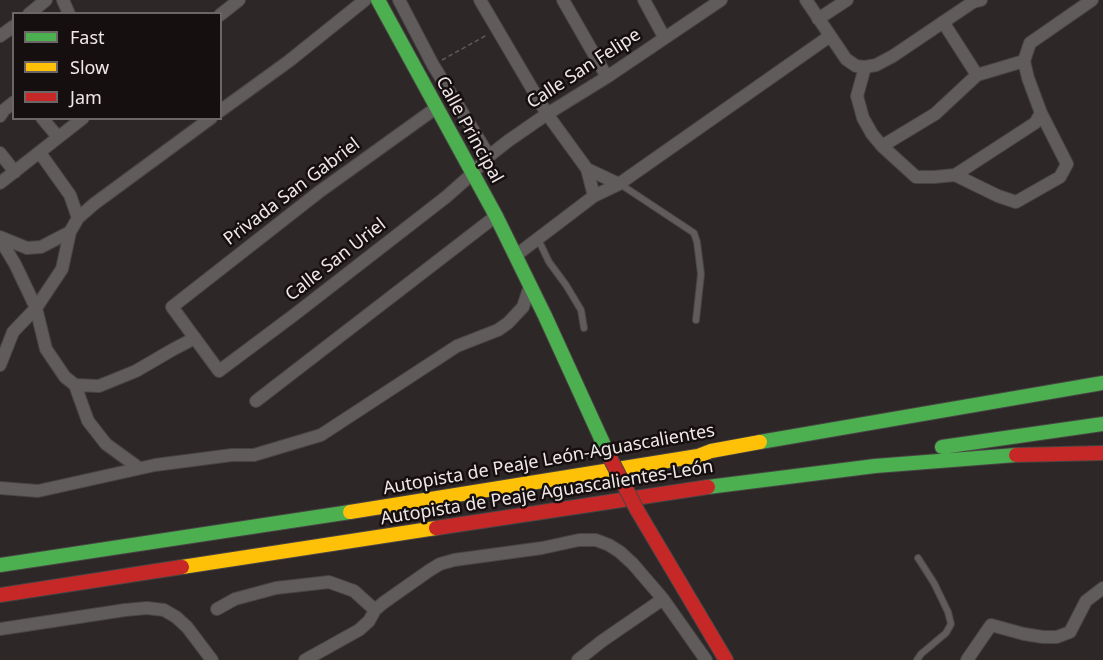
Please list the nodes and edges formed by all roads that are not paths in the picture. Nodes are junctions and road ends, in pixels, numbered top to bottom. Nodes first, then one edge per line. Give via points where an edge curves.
1 (46, 0) edge
2 (239, 0) edge
3 (365, 0) edge
4 (378, 0) edge
5 (399, 0) edge
6 (480, 0) edge
7 (563, 0) edge
8 (644, 0) edge
9 (721, 0) edge
10 (806, 0) edge
11 (847, 0) edge
12 (981, 0) edge
13 (1092, 0) edge
14 (31, 12) edge
15 (222, 13) edge
16 (818, 19) junction
17 (943, 22) junction
18 (830, 36) junction
19 (664, 37) junction
20 (1024, 61) junction
21 (865, 67) junction
22 (977, 75) junction
23 (607, 77) junction
24 (436, 108) junction
25 (222, 110) edge
26 (1041, 113) junction
27 (547, 114) junction
28 (44, 120) edge
29 (80, 120) edge
30 (208, 120) edge
31 (58, 137) junction
32 (882, 146) junction
33 (0, 153) edge
34 (40, 153) junction
35 (489, 156) junction
36 (587, 169) junction
37 (15, 172) junction
38 (472, 174) junction
39 (955, 175) junction
40 (0, 183) edge
41 (619, 184) junction
42 (70, 195) junction
43 (594, 196) junction
44 (94, 204) junction
45 (496, 216) junction
46 (78, 218) junction
47 (70, 232) junction
48 (0, 238) edge
49 (538, 238) junction
50 (515, 256) junction
51 (529, 283) junction
52 (36, 308) junction
53 (696, 320) dead end
54 (585, 328) dead end
55 (195, 338) junction
56 (0, 365) edge
57 (1103, 383) edge
58 (75, 385) junction
59 (1082, 400) dead end
60 (256, 402) dead end
61 (1103, 423) edge
62 (1103, 453) edge
63 (698, 456) junction
64 (139, 468) junction
65 (724, 485) junction
66 (0, 488) edge
67 (918, 558) dead end
68 (0, 566) edge
69 (1103, 588) edge
70 (0, 595) edge
71 (663, 599) junction
72 (217, 609) dead end
73 (375, 610) junction
74 (0, 629) edge
75 (212, 660) edge
76 (305, 660) edge
77 (578, 660) edge
78 (706, 660) edge
79 (726, 660) edge
80 (917, 660) edge
81 (967, 660) edge

1 - 14 street
2 - 15 street
3 - 25 street
4 - 24 main road, Calle Principal
5 - 35 street via 433,65
6 - 27 street
7 - 23 street
8 - 19 street
9 - 19 street, Calle San Felipe
10 - 16 street
11 - 16 street
12 - 17 street
13 - 20 street via 1030,43
16 - 18 street
17 - 21 street via 893,56
17 - 22 street
18 - 21 street via 846,59
18 - 41 street
19 - 23 street, Calle San Felipe
20 - 22 street
20 - 26 street
21 - 32 street via 857,96 863,118
22 - 32 street via 935,114
23 - 27 street, Calle San Felipe
24 - 38 main road, Calle Principal
24 - 55 street, Privada San Gabriel via 318,192 172,307
26 - 39 street via 1035,123
26 - 39 street via 1067,164 1060,177 1016,202
27 - 35 street, Calle San Felipe
27 - 36 street
28 - 31 street
29 - 31 street
30 - 44 street
31 - 34 street
32 - 39 street via 916,177
33 - 37 street
34 - 37 street
34 - 42 street
35 - 38 street, Calle San Felipe
36 - 41 street
36 - 43 street
37 - 40 street
38 - 45 main road, Calle Principal
38 - 55 street, Calle San Uriel via 348,274 219,370
41 - 43 street
41 - 53 lane via 694,233 701,274
42 - 44 street
42 - 46 street
43 - 49 street
44 - 46 street
45 - 50 main road, Calle Principal
45 - 60 street
46 - 47 street
47 - 48 street via 41,247 27,248
47 - 52 street via 62,269
48 - 52 street
49 - 50 street
49 - 54 lane via 581,310
50 - 51 main road, Calle Principal
51 - 64 street via 523,307 508,323 457,346 321,435 254,455
51 - 79 main road, Calle Principal, bridge via 637,510
52 - 56 street via 13,332
52 - 58 street via 46,349 64,377
55 - 58 street via 136,371 99,386
57 - 63 main road, Autopista de Peaje León-Aguascalientes
58 - 64 street via 88,421 106,444
59 - 63 main road via 733,454
61 - 65 main road
62 - 65 main road, Autopista de Peaje Aguascalientes-León via 996,456 875,466
63 - 68 main road, Autopista de Peaje León-Aguascalientes
64 - 66 street via 38,491
65 - 70 main road, Autopista de Peaje Aguascalientes-León
67 - 80 lane via 934,583 951,624
69 - 81 street via 1086,602 1070,632 1057,638 1043,637 991,625
71 - 73 street via 620,552 596,540 579,540 441,564
71 - 77 street
71 - 78 street
72 - 73 street via 236,599 276,588 329,582 354,591
73 - 76 street via 359,630
74 - 75 street via 125,610 164,610 187,627

